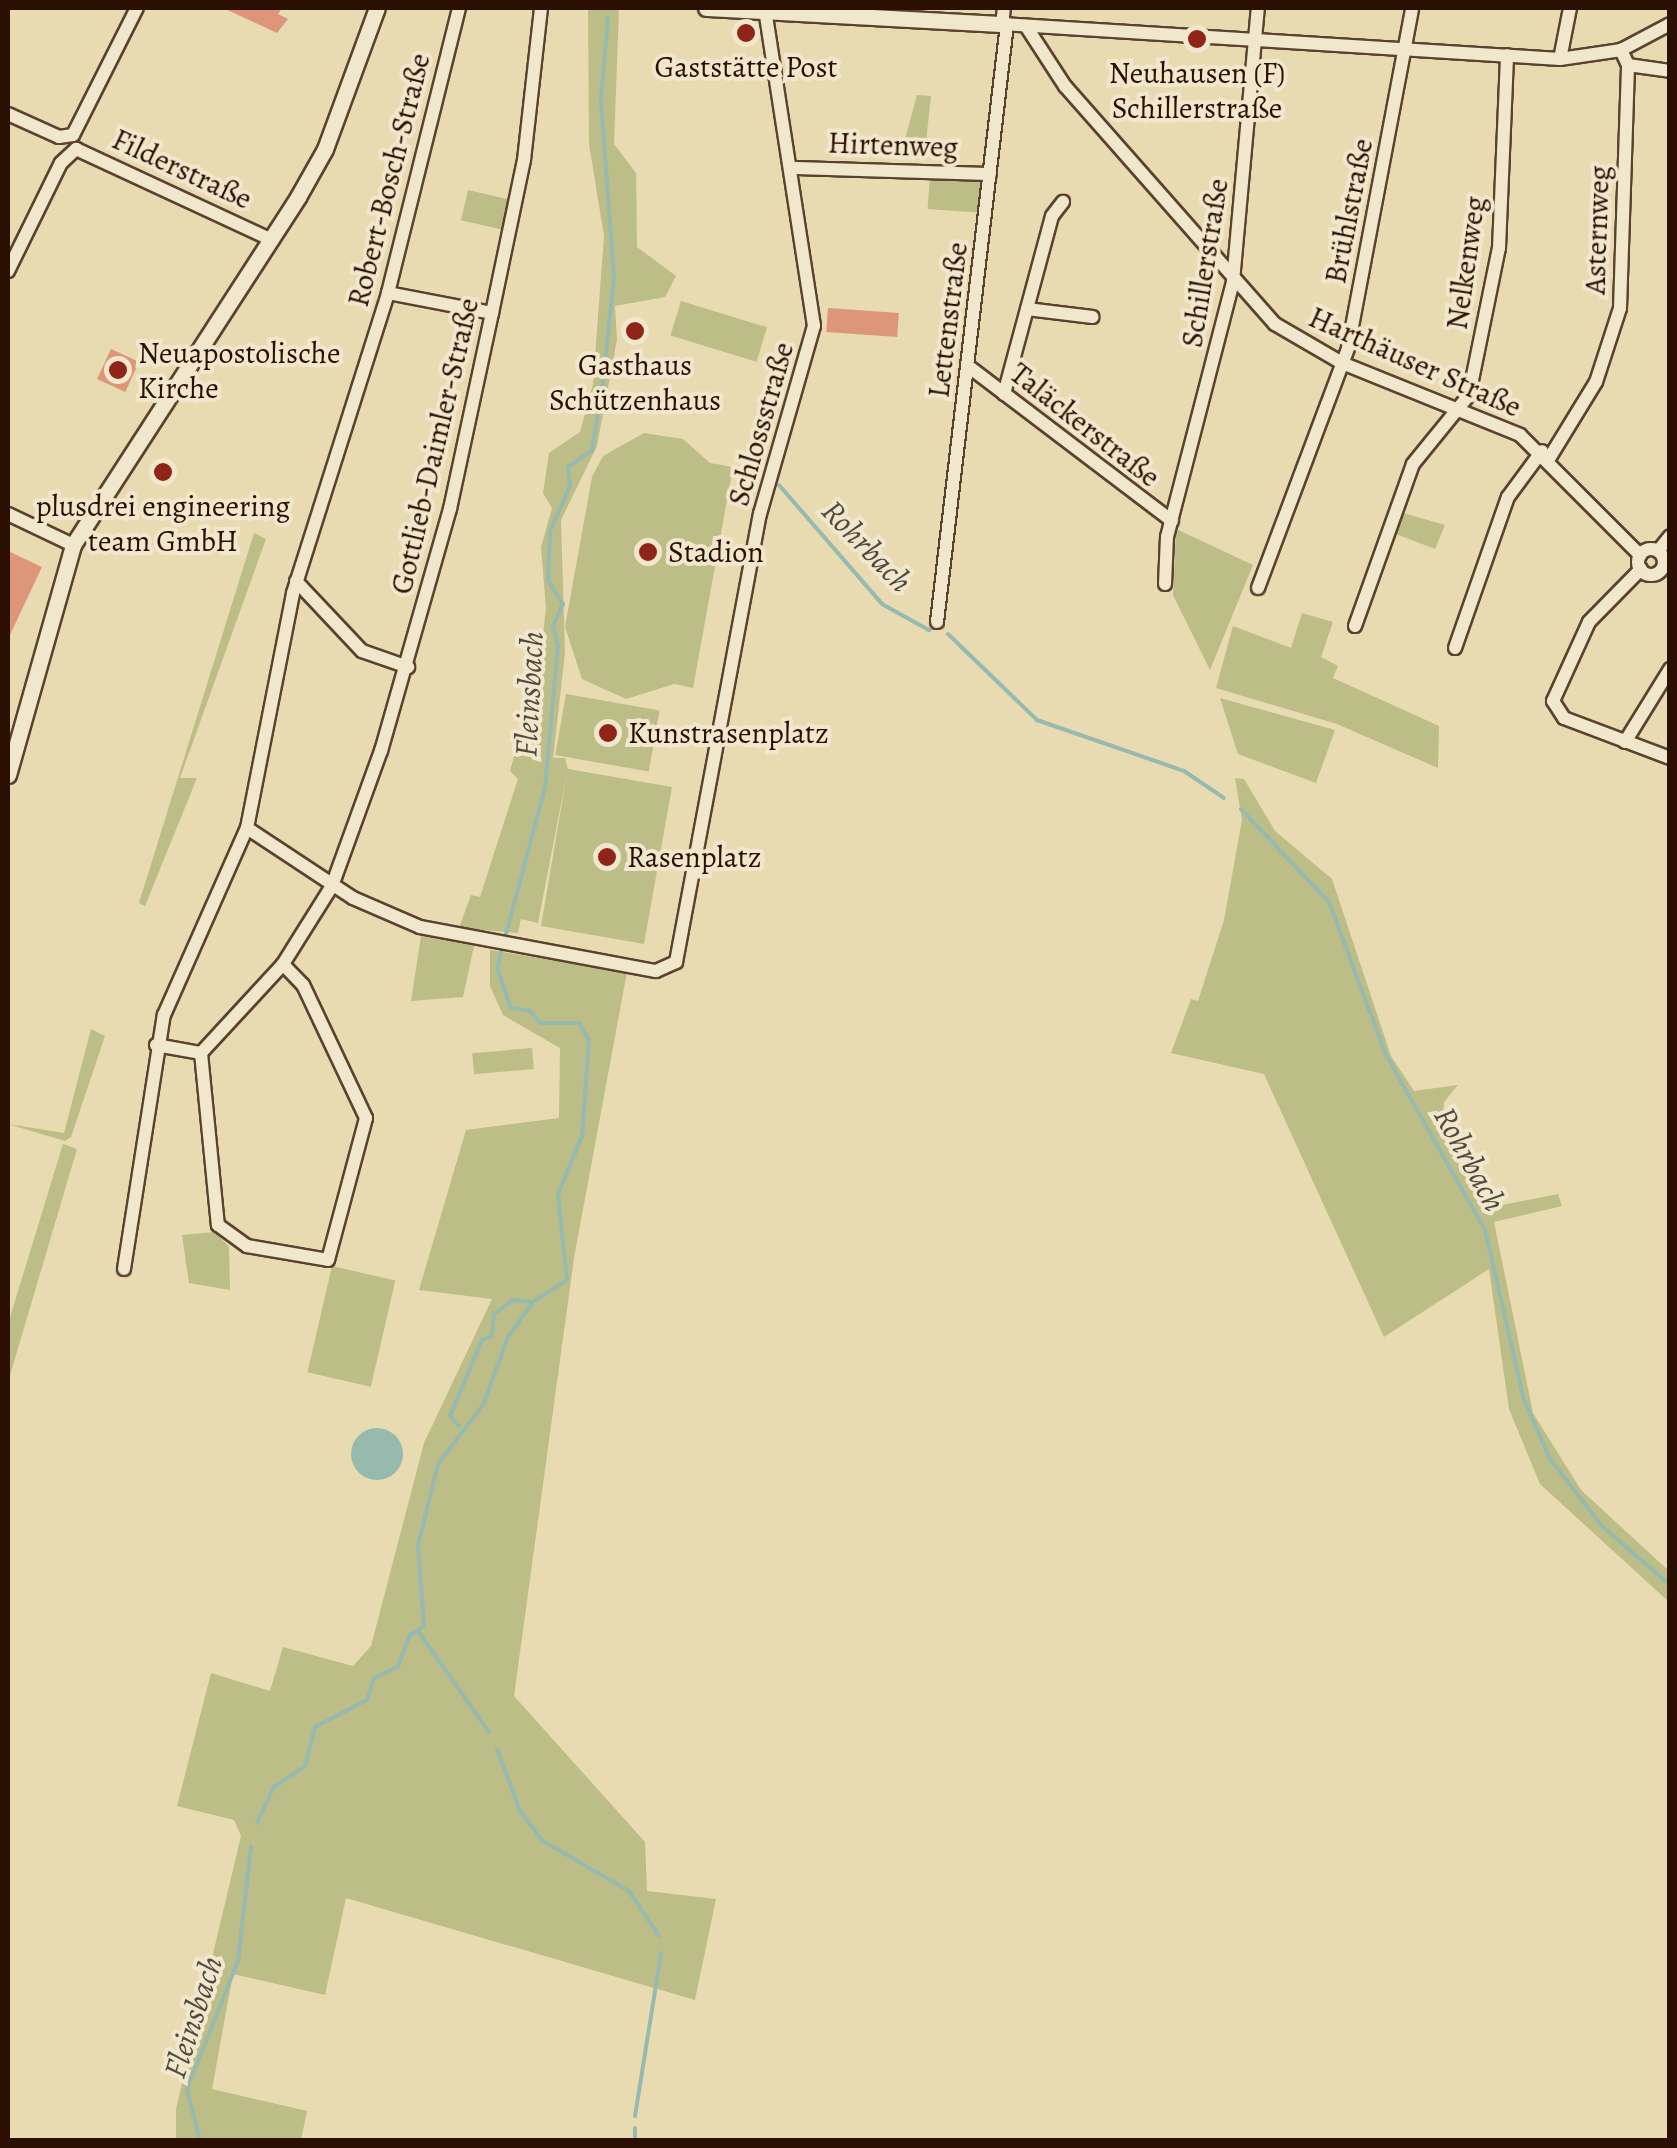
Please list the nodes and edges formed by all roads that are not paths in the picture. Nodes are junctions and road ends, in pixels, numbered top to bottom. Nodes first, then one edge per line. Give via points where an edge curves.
1 (137, 8) edge
2 (377, 8) edge
3 (459, 8) edge
4 (540, 8) edge
5 (706, 8) edge
6 (1258, 8) edge
7 (1412, 8) edge
8 (1570, 8) edge
9 (760, 10) edge
10 (1004, 19) edge
11 (1670, 24) edge
12 (1026, 26) junction
13 (1257, 44) junction
14 (1620, 50) junction
15 (1404, 52) junction
16 (1507, 55) junction
17 (1560, 59) junction
18 (1628, 65) junction
19 (1670, 70) edge
20 (8, 114) edge
21 (71, 143) junction
22 (794, 168) junction
23 (983, 173) junction
24 (1063, 202) dead end
25 (270, 239) junction
26 (8, 272) edge
27 (1233, 281) junction
28 (388, 294) junction
29 (1027, 309) junction
30 (492, 313) junction
31 (1093, 317) dead end
32 (1342, 363) junction
33 (968, 366) junction
34 (1004, 394) junction
35 (1457, 409) junction
36 (1546, 454) junction
37 (8, 514) edge
38 (1172, 521) junction
39 (1670, 536) edge
40 (73, 546) junction
41 (1658, 551) junction
42 (1641, 562) junction
43 (1666, 566) edge
44 (296, 580) junction
45 (1165, 584) dead end
46 (1258, 588) dead end
47 (938, 622) dead end
48 (1355, 626) dead end
49 (1455, 648) dead end
50 (408, 667) junction
51 (1670, 669) edge
52 (1626, 742) junction
53 (1670, 758) edge
54 (8, 775) edge
55 (247, 828) junction
56 (332, 886) junction
57 (283, 964) junction
58 (156, 1044) junction
59 (201, 1053) junction
60 (124, 1269) dead end

1 - 21 street
2 - 25 street via 324,149
3 - 28 street, Robert-Bosch-Straße
4 - 30 street, Gottlieb-Daimler-Straße via 524,160
5 - 9 street
6 - 13 street, Schillerstraße
7 - 15 street, Brühlstraße
8 - 17 street
9 - 10 street
9 - 22 street, Schlossstraße
10 - 12 street
10 - 23 street, Lettenstraße
11 - 14 street
12 - 13 street
12 - 27 street, Harthäuser Straße via 1045,60
13 - 15 street
13 - 27 street, Schillerstraße
14 - 17 street
14 - 18 street, Asternweg
15 - 16 street
15 - 32 street, Brühlstraße
16 - 17 street
16 - 35 street, Nelkenweg via 1499,248 1469,395
18 - 19 street
18 - 36 street, Asternweg via 1620,308 1596,382
20 - 21 street, Filderstraße
21 - 25 street, Filderstraße
21 - 26 street
22 - 23 street, Hirtenweg
22 - 56 street, Schlossstraße via 814,326 760,514 673,966 656,971 482,940 394,918
23 - 33 street, Lettenstraße
24 - 29 street via 1052,216
25 - 40 street
27 - 32 street, Harthäuser Straße via 1294,338
27 - 38 street, Schillerstraße
28 - 30 street
28 - 44 street, Robert-Bosch-Straße
29 - 31 street
29 - 34 street
30 - 50 street, Gottlieb-Daimler-Straße
32 - 35 street, Harthäuser Straße
32 - 46 street, Brühlstraße
33 - 34 street, Taläckerstraße
33 - 47 street, Lettenstraße
34 - 38 street, Taläckerstraße
35 - 36 street, Harthäuser Straße
35 - 48 street, Nelkenweg via 1413,464
36 - 42 street, Harthäuser Straße
36 - 49 street, Asternweg via 1508,497
37 - 40 street
38 - 45 street, Schillerstraße
39 - 41 street
40 - 54 street
41 - 42 street
41 - 43 street
42 - 43 street via 1653,574
42 - 52 street via 1588,622 1553,700 1564,718
44 - 50 street via 362,651
44 - 55 street, Robert-Bosch-Straße
50 - 56 street, Gottlieb-Daimler-Straße
51 - 52 street
52 - 53 street
55 - 56 street
55 - 58 street, Robert-Bosch-Straße
56 - 57 street, Gottlieb-Daimler-Straße
57 - 59 street, Gottlieb-Daimler-Straße
57 - 59 street via 303,984 366,1118 328,1260 247,1246 218,1225
58 - 59 street
58 - 60 street, Robert-Bosch-Straße

